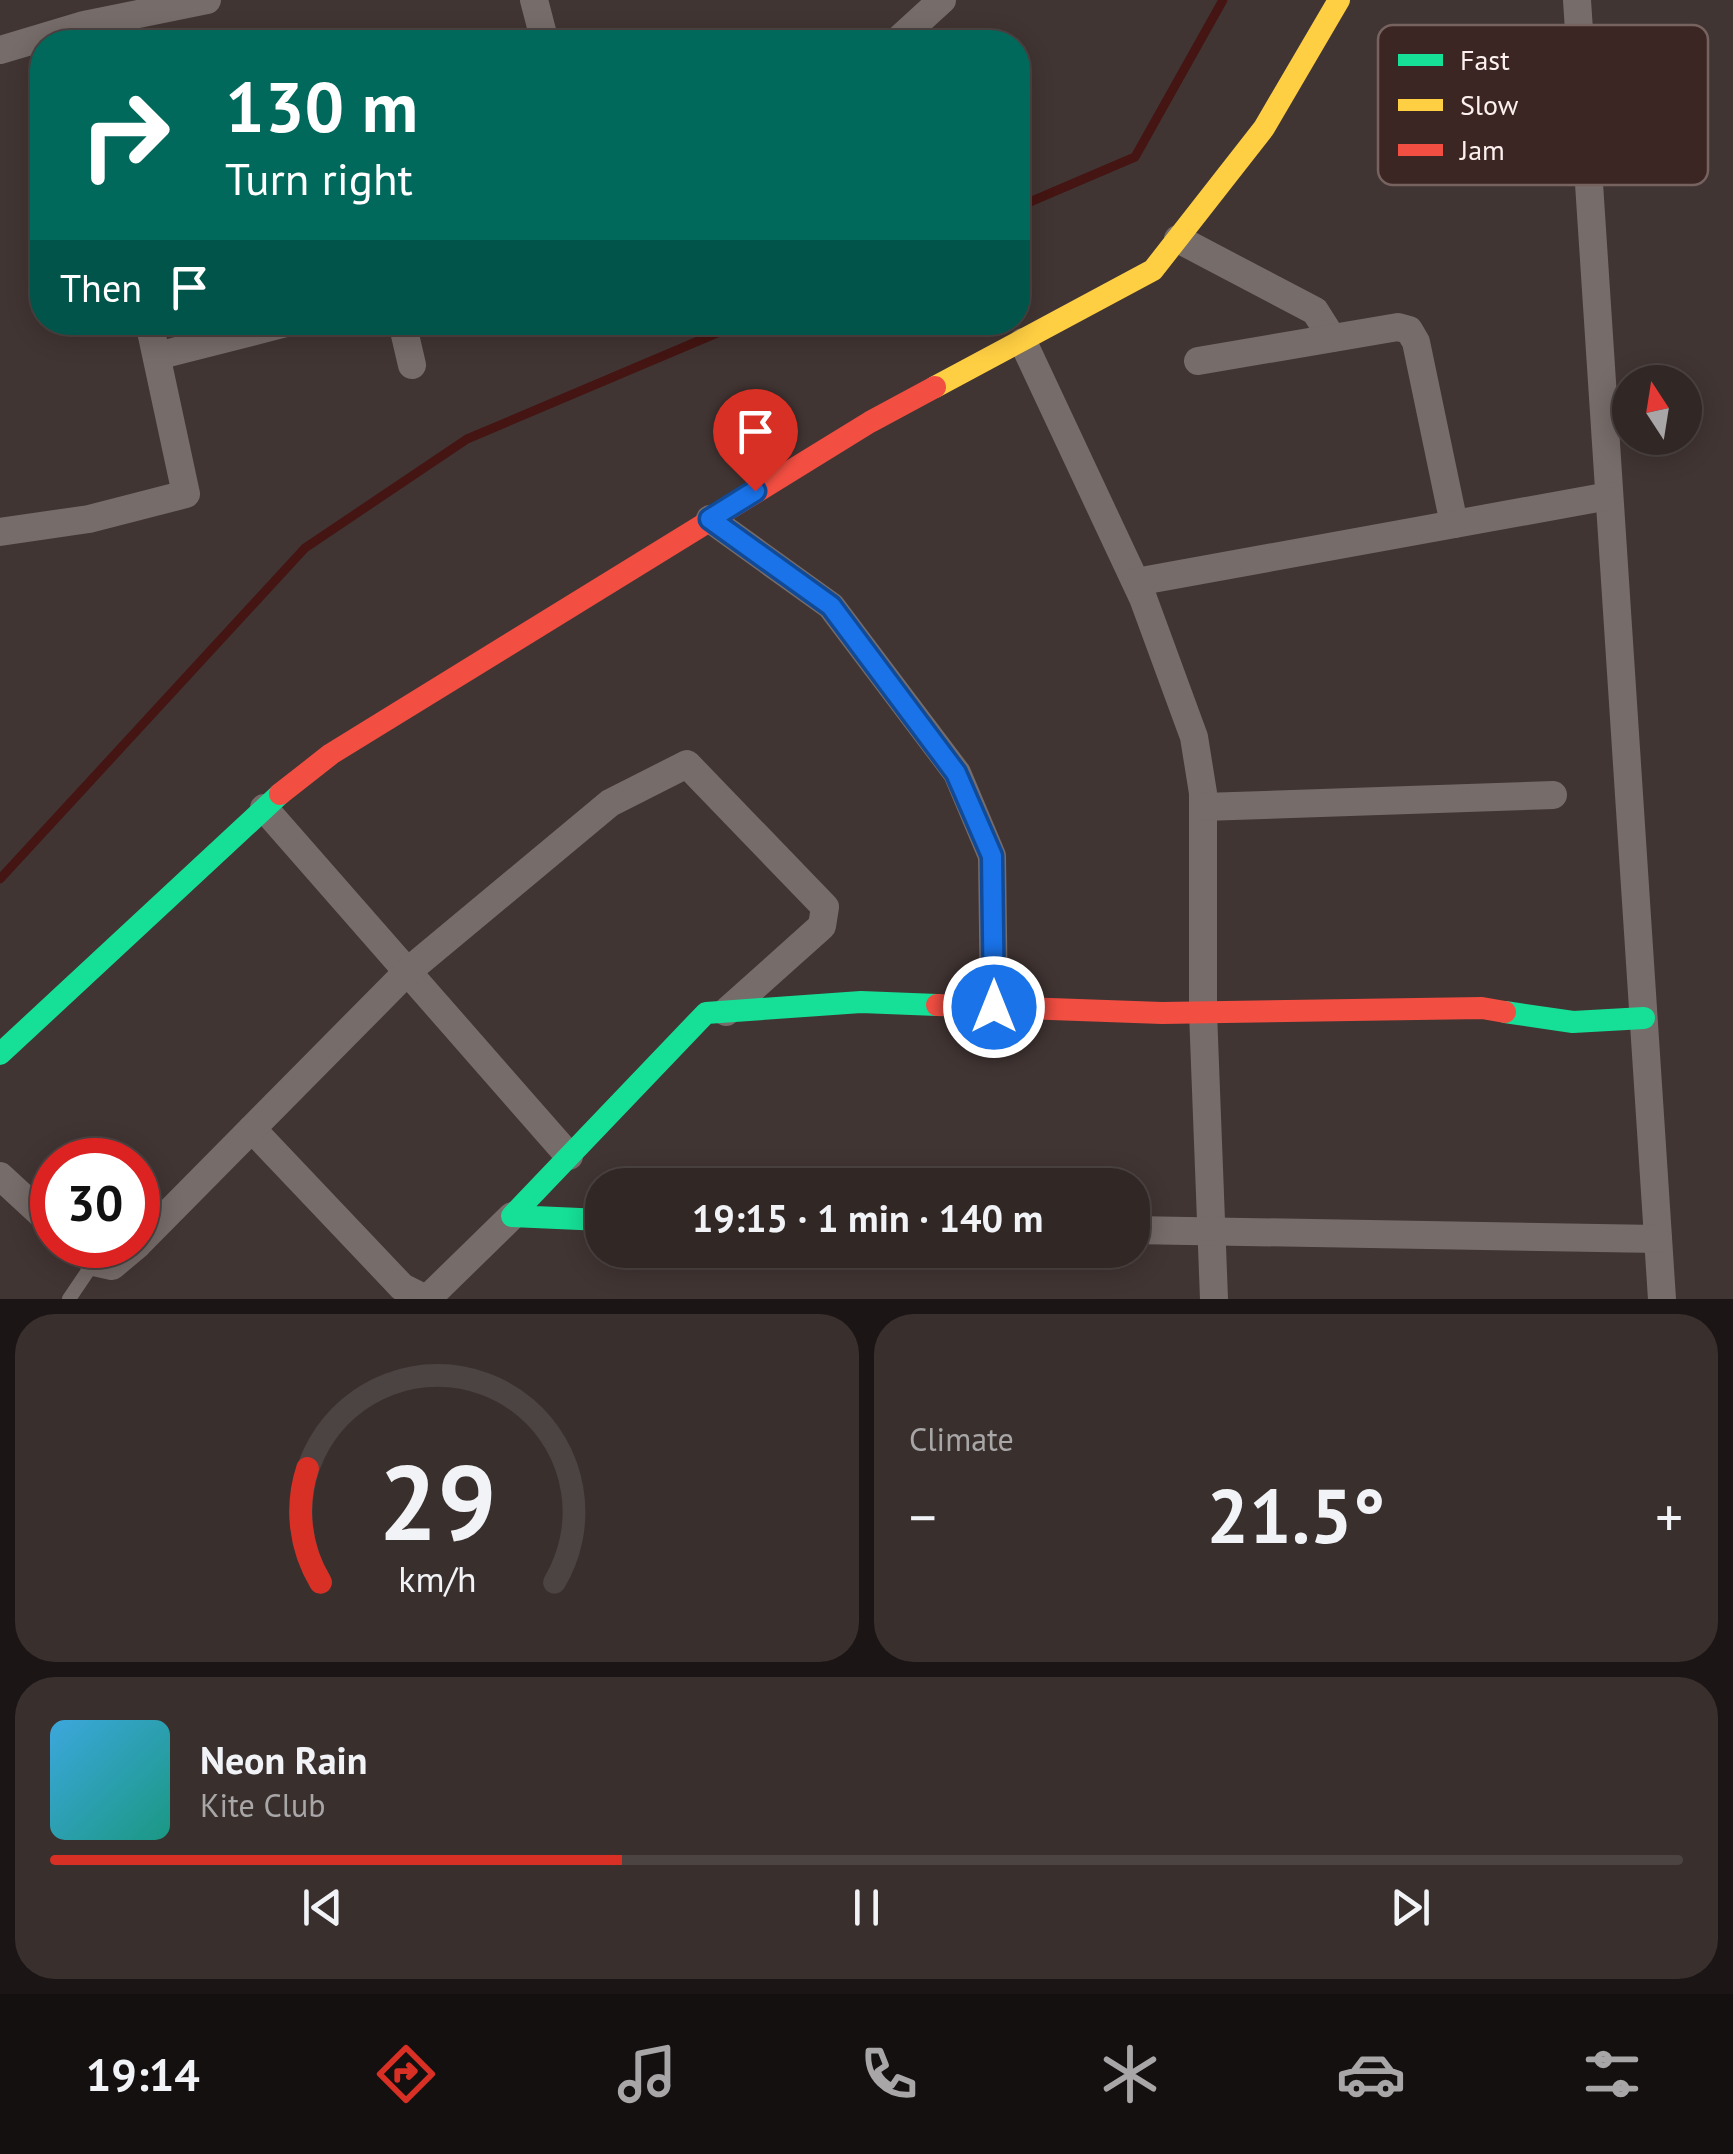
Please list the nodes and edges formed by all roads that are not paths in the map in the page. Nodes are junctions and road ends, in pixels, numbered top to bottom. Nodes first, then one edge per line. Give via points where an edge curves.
1 (207, 0) edge
2 (534, 0) edge
3 (942, 0) edge
4 (1339, 0) edge
5 (1578, 0) edge
6 (83, 23) edge
7 (1580, 25) edge
8 (542, 30) edge
9 (909, 30) edge
10 (30, 40) edge
11 (0, 50) edge
12 (1590, 185) edge
13 (1178, 239) junction
14 (152, 335) edge
15 (239, 335) edge
16 (405, 335) edge
17 (1332, 338) junction
18 (1022, 342) junction
19 (157, 356) junction
20 (1198, 361) dead end
21 (412, 365) dead end
22 (1609, 496) junction
23 (710, 519) junction
24 (1454, 524) junction
25 (0, 532) edge
26 (1136, 582) junction
27 (1553, 795) dead end
28 (1203, 807) junction
29 (264, 808) junction
30 (407, 972) junction
31 (994, 1007) junction
32 (726, 1012) junction
33 (1203, 1012) junction
34 (1644, 1018) junction
35 (0, 1054) edge
36 (252, 1129) junction
37 (569, 1156) junction
38 (0, 1176) edge
39 (30, 1204) edge
40 (512, 1216) junction
41 (585, 1219) edge
42 (160, 1222) edge
43 (1150, 1230) edge
44 (1208, 1231) junction
45 (1658, 1239) junction
46 (80, 1268) edge
47 (69, 1299) edge
48 (427, 1299) edge
49 (1214, 1299) edge
50 (1662, 1299) edge

1 - 6 street
2 - 8 street
3 - 9 street
4 - 13 street via 1264,128
5 - 7 street
10 - 11 street
12 - 22 street
13 - 17 street via 1315,311
13 - 18 street via 1141,279
14 - 19 street
15 - 19 street
16 - 21 street
17 - 20 street
17 - 24 street via 1398,327 1413,335
18 - 23 street via 870,422
18 - 26 street
19 - 25 street via 186,494 90,520
22 - 24 street
22 - 34 street
23 - 29 street via 332,754
23 - 31 street via 831,606 956,773 992,856
24 - 26 street
26 - 28 street via 1194,738
27 - 28 street
28 - 33 street
29 - 30 street
29 - 35 street
30 - 32 street via 610,803 687,764 825,908 822,926
30 - 36 street
30 - 37 street
31 - 32 street via 861,1002
31 - 33 street
32 - 37 street via 706,1013
33 - 34 street via 1482,1008 1573,1022
33 - 44 street
34 - 45 street
36 - 42 street
36 - 48 street via 402,1287
37 - 40 street
38 - 39 street
40 - 41 street
40 - 48 street
43 - 44 street
44 - 45 street
44 - 49 street
45 - 50 street
46 - 47 lane

